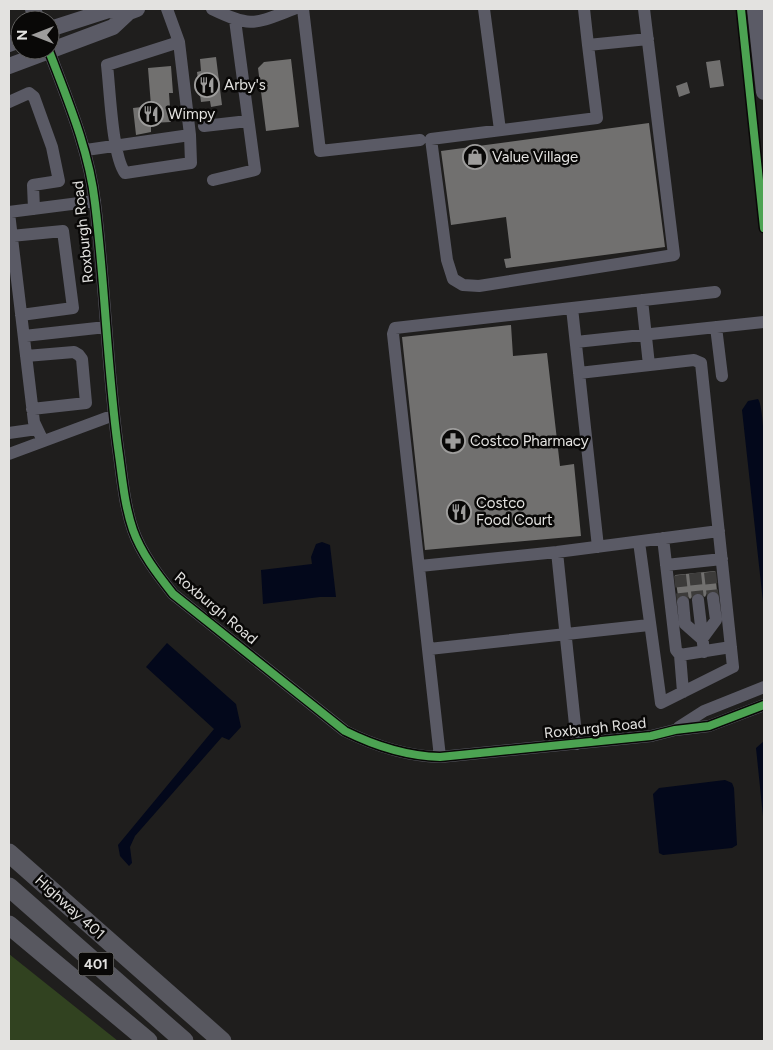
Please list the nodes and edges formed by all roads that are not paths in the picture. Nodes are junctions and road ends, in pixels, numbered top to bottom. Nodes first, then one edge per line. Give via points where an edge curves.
1 (167, 9) edge
2 (212, 9) edge
3 (294, 9) edge
4 (302, 9) edge
5 (484, 9) edge
6 (584, 9) edge
7 (644, 9) edge
8 (755, 9) edge
9 (133, 10) edge
10 (235, 20) junction
11 (60, 26) edge
12 (648, 39) junction
13 (588, 45) junction
14 (60, 46) edge
15 (179, 47) junction
16 (24, 60) edge
17 (53, 60) edge
18 (9, 66) edge
19 (764, 92) edge
20 (9, 102) edge
21 (248, 121) junction
22 (204, 126) dead end
23 (500, 130) junction
24 (190, 135) junction
25 (420, 140) dead end
26 (117, 146) junction
27 (86, 150) junction
28 (213, 180) dead end
29 (95, 202) junction
30 (34, 209) junction
31 (9, 212) edge
32 (12, 236) junction
33 (715, 292) dead end
34 (642, 300) junction
35 (572, 308) junction
36 (21, 314) junction
37 (764, 322) edge
38 (106, 327) junction
39 (716, 327) junction
40 (646, 335) junction
41 (24, 336) junction
42 (576, 342) junction
43 (26, 356) junction
44 (649, 365) junction
45 (579, 373) junction
46 (722, 376) dead end
47 (32, 409) junction
48 (114, 416) junction
49 (37, 429) junction
50 (9, 433) edge
51 (43, 441) junction
52 (9, 454) edge
53 (719, 531) junction
54 (663, 538) junction
55 (639, 542) junction
56 (598, 547) junction
57 (557, 552) junction
58 (714, 563) junction
59 (420, 566) junction
60 (675, 568) junction
61 (713, 598) tunnel mouth
62 (698, 600) tunnel mouth
63 (683, 602) tunnel mouth
64 (649, 625) junction
65 (566, 635) junction
66 (703, 645) junction
67 (731, 648) junction
68 (429, 649) junction
69 (680, 655) junction
70 (764, 687) edge
71 (683, 692) junction
72 (764, 705) edge
73 (675, 730) junction
74 (577, 744) junction
75 (440, 757) junction
76 (10, 853) edge
77 (9, 887) edge
78 (9, 925) edge
79 (148, 1041) edge
80 (184, 1041) edge
81 (222, 1041) edge

1 - 15 street
2 - 10 street
3 - 10 street via 256,23
4 - 25 street via 320,151
5 - 23 street
6 - 13 street
7 - 12 street
8 - 19 main road
9 - 11 main road via 109,10
9 - 14 main road via 113,27
10 - 21 street
12 - 13 street
12 - 23 street via 674,255 479,286 463,285 453,279 447,260 431,139
13 - 23 street via 597,118
15 - 24 street
15 - 26 street via 107,65
16 - 18 main road
17 - 27 street, Roxburgh Road
20 - 30 street via 29,94 34,97 52,147 59,181 33,185
21 - 22 street
21 - 28 street via 255,170
24 - 26 street
24 - 26 street via 191,163 125,173
26 - 27 street
27 - 29 street, Roxburgh Road
29 - 30 street
29 - 38 street, Roxburgh Road
30 - 31 street
31 - 32 street
32 - 36 street
32 - 36 street via 63,231 73,308
33 - 34 street
34 - 35 street
34 - 40 street
35 - 42 street
35 - 59 street via 395,328 394,344
36 - 41 street
37 - 39 street
38 - 41 street
38 - 48 street, Roxburgh Road
39 - 40 street
39 - 46 street
40 - 42 street
40 - 44 street
41 - 43 street
42 - 45 street
43 - 47 street
43 - 47 street via 74,352 82,359 86,404
44 - 45 street
44 - 53 street via 694,360 701,363
45 - 56 street
47 - 49 street
48 - 51 street
48 - 75 street, Roxburgh Road via 126,507 133,531 156,572 173,594 344,731 382,748
49 - 50 street
49 - 51 street
51 - 52 street
53 - 54 street
53 - 58 street
54 - 55 street
54 - 60 street
55 - 56 street
55 - 64 street
56 - 57 street
57 - 59 street
57 - 65 street
58 - 60 street
58 - 67 street
59 - 68 street
60 - 69 street via 676,650
61 - 66 street via 716,620
62 - 66 street
63 - 66 street via 685,624
64 - 65 street
64 - 71 street via 661,704
65 - 68 street
65 - 74 street
66 - 67 street
66 - 69 street
67 - 71 street via 733,667
68 - 75 street
69 - 71 street
70 - 73 street, Roxburgh Road via 704,711
72 - 73 street, Roxburgh Road via 709,726
73 - 74 street, Roxburgh Road via 651,736
74 - 75 street, Roxburgh Road
76 - 81 highway, Highway 401 / 401
77 - 80 highway, Highway 401 / 401
78 - 79 highway

